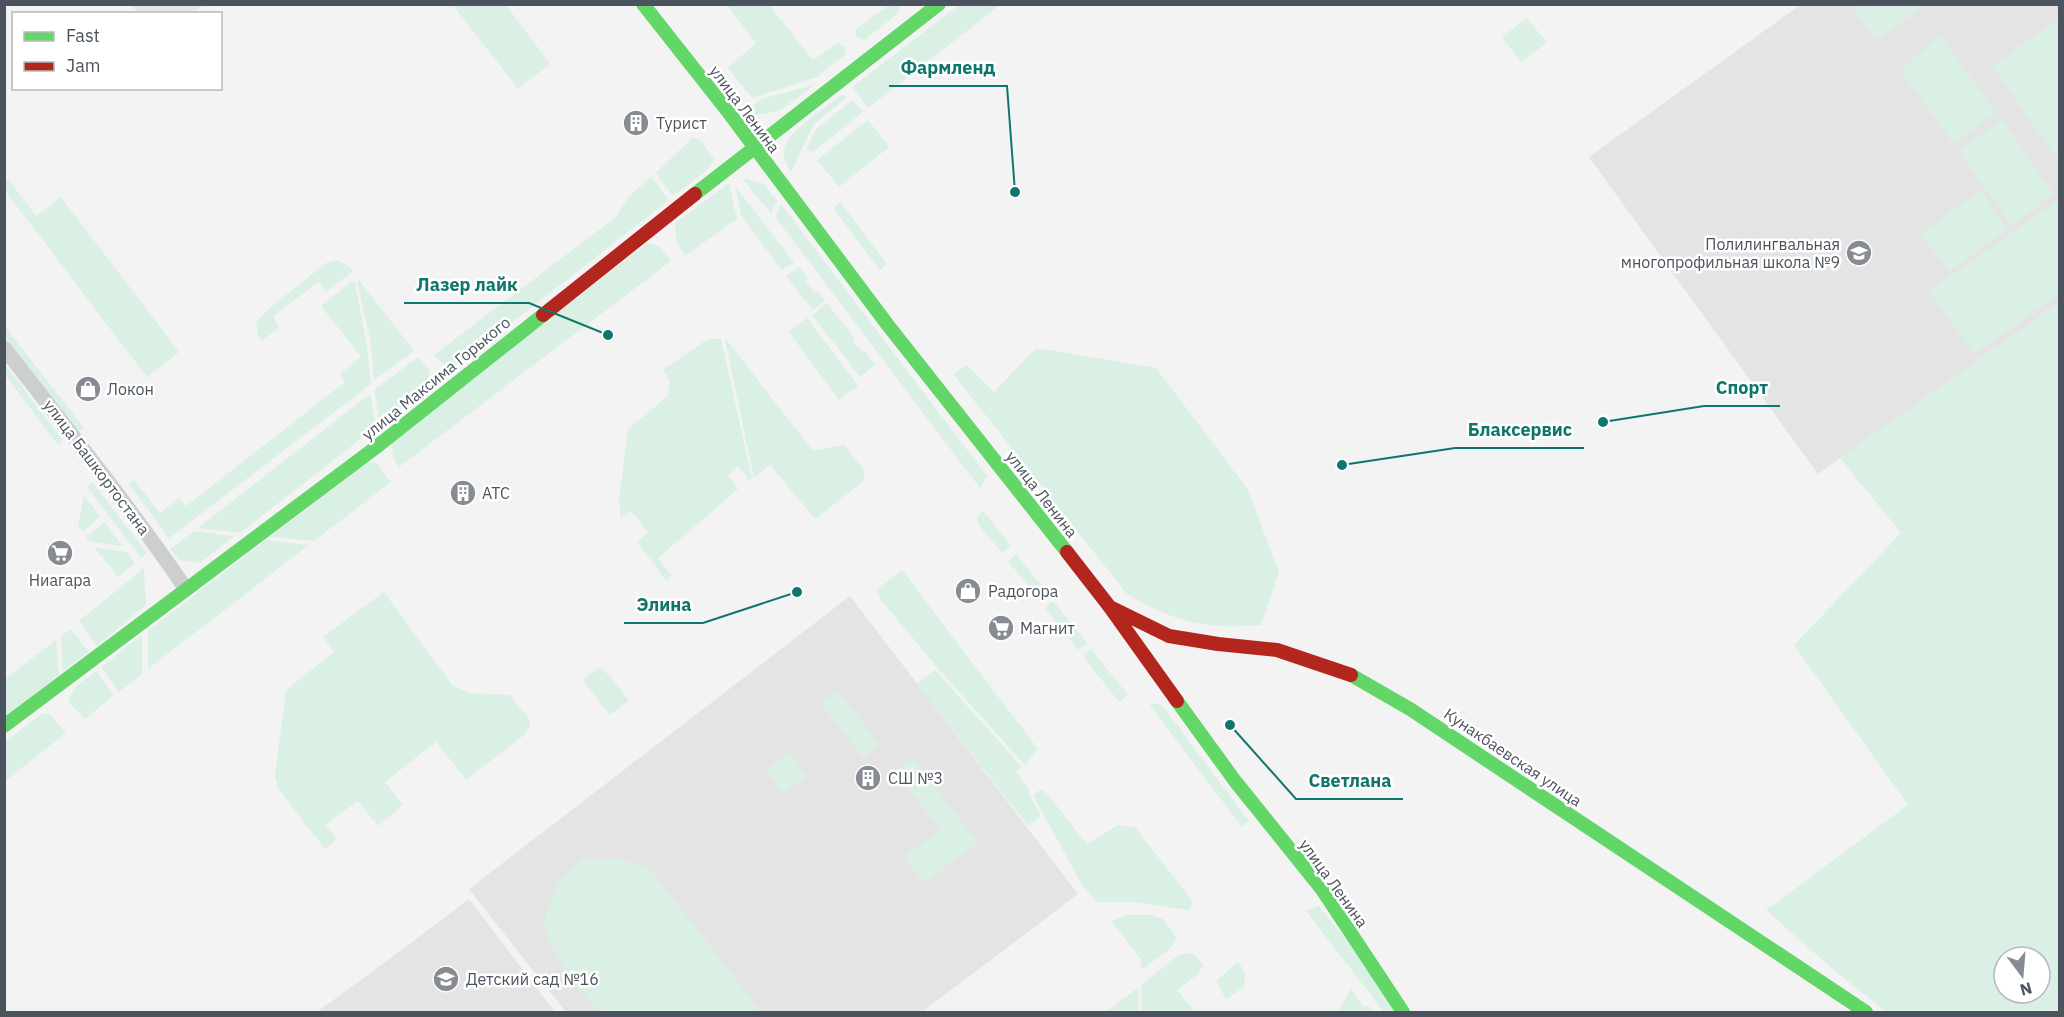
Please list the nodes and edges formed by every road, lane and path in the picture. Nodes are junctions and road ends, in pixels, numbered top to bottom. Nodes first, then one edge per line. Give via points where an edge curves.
1 (644, 4) edge
2 (939, 4) edge
3 (755, 149) junction
4 (4, 348) edge
5 (186, 589) junction
6 (1109, 606) junction
7 (4, 726) edge
8 (1403, 1012) edge
9 (1866, 1012) edge

1 - 3 main road, улица Ленина
2 - 3 main road, улица Максима Горького
3 - 5 main road, улица Максима Горького via 375,448
3 - 6 main road, улица Ленина via 886,324
4 - 5 street, улица Башкортостана
5 - 7 main road, улица Максима Горького
6 - 8 main road, улица Ленина via 1235,781 1321,888
6 - 9 main road, Кунакбаевская улица via 1168,636 1277,650 1345,672 1410,709

